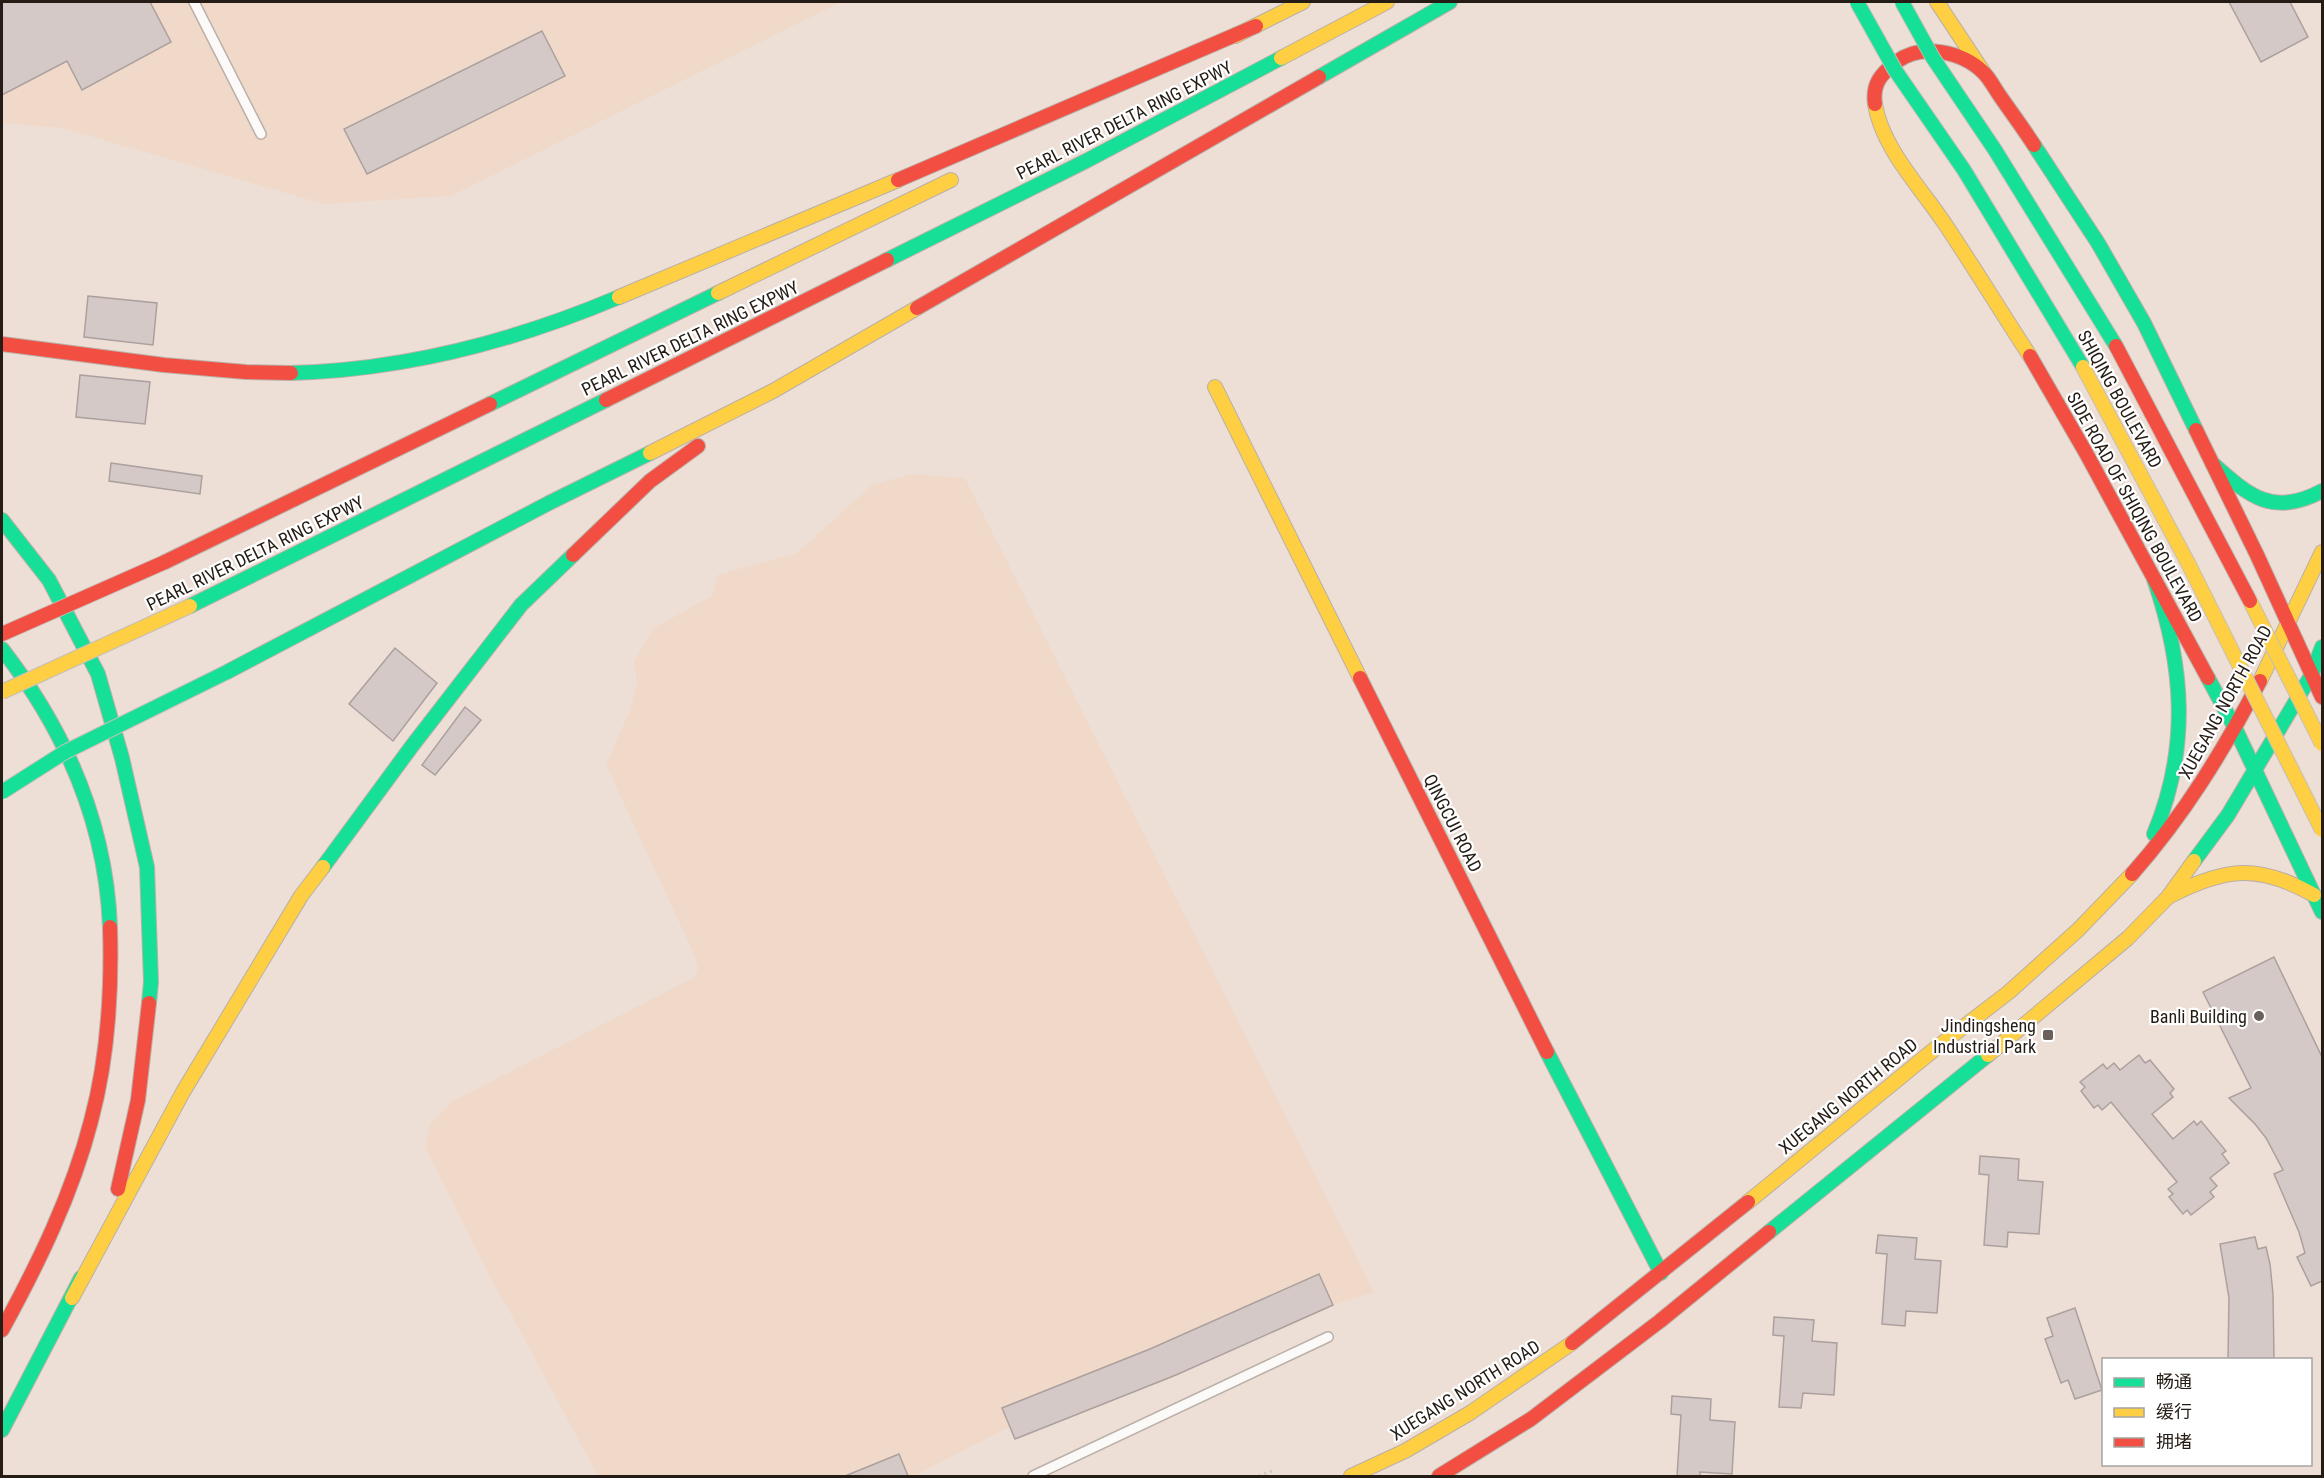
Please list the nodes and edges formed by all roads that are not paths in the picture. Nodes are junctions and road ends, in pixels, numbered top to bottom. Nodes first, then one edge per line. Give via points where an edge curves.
1 (194, 2) edge
2 (1303, 2) edge
3 (1387, 2) edge
4 (1450, 2) edge
5 (1857, 2) edge
6 (1902, 2) edge
7 (1937, 2) edge
8 (1256, 26) junction
9 (1984, 73) junction
10 (1080, 117) dead end
11 (261, 134) dead end
12 (963, 174) dead end
13 (2, 344) edge
14 (1215, 387) dead end
15 (773, 391) junction
16 (2213, 464) junction
17 (2322, 491) edge
18 (2, 520) edge
19 (2322, 552) edge
20 (2154, 579) junction
21 (2289, 624) junction
22 (2, 634) edge
23 (2322, 647) edge
24 (2, 649) edge
25 (2312, 674) junction
26 (2, 692) edge
27 (2322, 697) edge
28 (2235, 728) junction
29 (2322, 744) edge
30 (2256, 770) junction
31 (2, 792) edge
32 (2322, 830) edge
33 (2137, 867) junction
34 (2313, 895) junction
35 (2168, 897) junction
36 (2322, 912) edge
37 (1661, 1273) junction
38 (72, 1298) junction
39 (2, 1330) edge
40 (1328, 1337) dead end
41 (2, 1430) edge
42 (1033, 1476) edge
43 (1351, 1476) edge
44 (1439, 1476) edge

1 - 11 lane
2 - 8 main road, PEARL RIVER DELTA RING EXPWY
3 - 26 main road, PEARL RIVER DELTA RING EXPWY, bridge via 1086,161 190,606
4 - 15 main road
5 - 32 main road, SHIQING BOULEVARD, bridge via 1895,70 1964,170 2080,360 2188,563
6 - 29 main road, SHIQING BOULEVARD, bridge via 2114,342
7 - 9 main road
8 - 10 main road, PEARL RIVER DELTA RING EXPWY
8 - 13 main road via 524,334 390,363 296,374 130,361
9 - 16 main road via 2098,243 2144,323
9 - 20 main road, SIDE ROAD OF SHIQING BOULEVARD via 1947,53 1925,51 1903,57 1881,74 1874,96 1877,117 1885,138 2042,375
12 - 22 main road, PEARL RIVER DELTA RING EXPWY, bridge via 165,562
14 - 37 main road, QINGCUI ROAD
15 - 31 main road, bridge via 65,752
15 - 38 main road via 650,481 521,605 499,632 301,896 183,1092
16 - 17 main road via 2268,503 2302,501
16 - 21 main road
18 - 38 main road via 49,580 98,674 147,867 151,981 138,1100 114,1207
19 - 21 main road, XUEGANG NORTH ROAD
20 - 28 main road, SIDE ROAD OF SHIQING BOULEVARD
20 - 33 main road via 2177,669 2177,742 2171,786 2157,828
21 - 25 main road
21 - 28 main road, XUEGANG NORTH ROAD
23 - 25 main road
24 - 39 main road via 47,715 73,765 90,810 102,859 108,909 109,969 107,1034 93,1115 66,1197 32,1277
25 - 27 main road
25 - 30 main road
28 - 30 main road, SIDE ROAD OF SHIQING BOULEVARD
28 - 33 main road, XUEGANG NORTH ROAD via 2198,789
30 - 34 main road, SIDE ROAD OF SHIQING BOULEVARD
30 - 35 main road
33 - 37 main road, XUEGANG NORTH ROAD via 2086,923 1981,1016 1936,1048
34 - 35 main road via 2283,879 2245,871 2207,879
34 - 36 main road, SIDE ROAD OF SHIQING BOULEVARD
35 - 44 main road via 2075,984 1660,1321 1531,1419
37 - 43 main road, XUEGANG NORTH ROAD via 1570,1344 1470,1413 1405,1451
38 - 41 main road
40 - 42 lane

